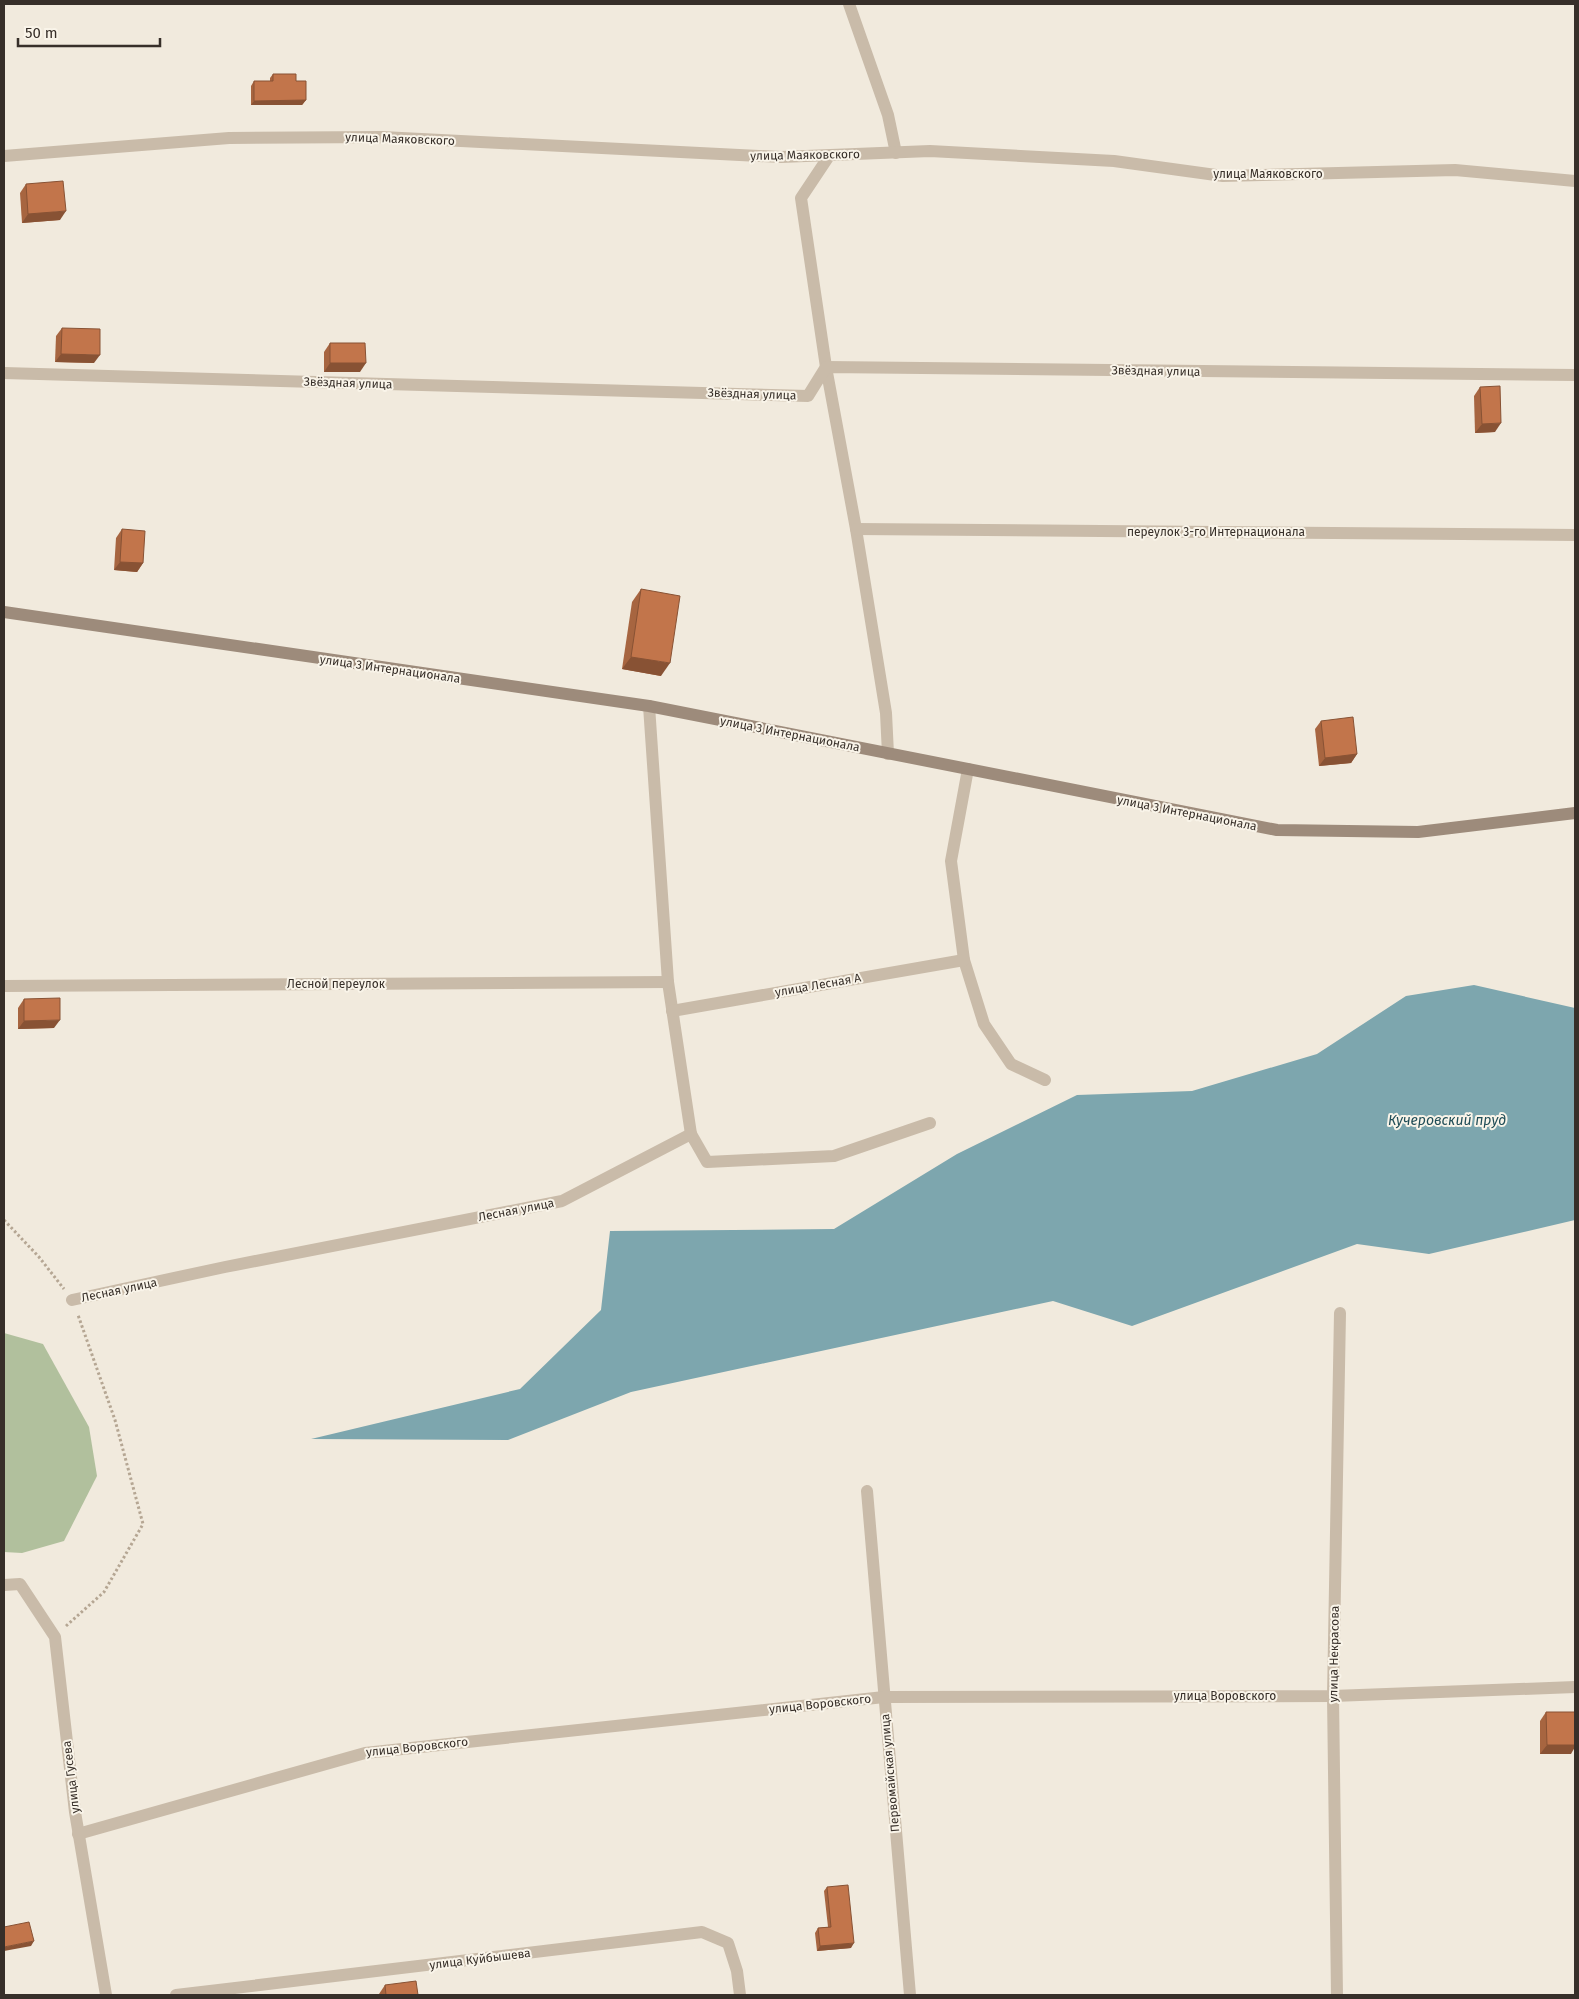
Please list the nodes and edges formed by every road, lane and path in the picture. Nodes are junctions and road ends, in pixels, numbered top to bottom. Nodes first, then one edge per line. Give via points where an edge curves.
1 (850, 4) edge
2 (896, 153) junction
3 (4, 156) edge
4 (829, 156) junction
5 (1575, 181) edge
6 (826, 367) junction
7 (4, 373) edge
8 (1575, 375) edge
9 (856, 529) junction
10 (1575, 535) edge
11 (4, 612) edge
12 (648, 706) junction
13 (888, 754) junction
14 (968, 769) junction
15 (1575, 813) edge
16 (964, 960) junction
17 (668, 982) junction
18 (4, 986) edge
19 (672, 1011) junction
20 (1045, 1080) dead end
21 (930, 1123) dead end
22 (691, 1134) junction
23 (4, 1220) edge
24 (72, 1300) junction
25 (1340, 1313) dead end
26 (867, 1491) dead end
27 (4, 1585) edge
28 (55, 1637) junction
29 (1575, 1687) edge
30 (1333, 1696) junction
31 (884, 1697) junction
32 (78, 1834) junction
33 (106, 1995) edge
34 (176, 1995) edge
35 (740, 1995) edge
36 (910, 1995) edge
37 (1337, 1995) edge

1 - 2 street via 888,115
2 - 4 street, улица Маяковского
2 - 5 street, улица Маяковского via 1114,161 1224,176 1455,170
3 - 4 street, улица Маяковского via 229,138 382,137 781,157
4 - 6 street via 801,198
6 - 7 street, Звёздная улица via 808,396
6 - 8 street, Звёздная улица
6 - 9 street
9 - 10 street, переулок 3-го Интернационала
9 - 13 street via 886,713
11 - 12 street, улица 3 Интернационала
12 - 13 street, улица 3 Интернационала
12 - 17 street
13 - 14 street, улица 3 Интернационала
14 - 15 street, улица 3 Интернационала via 1277,830 1418,832
14 - 16 street via 951,861
16 - 19 street, улица Лесная А
16 - 20 street via 984,1024 1010,1064
17 - 18 street, Лесной переулок
17 - 19 street
19 - 22 street
21 - 22 street via 834,1156 707,1162
22 - 24 street, Лесная улица via 562,1201
23 - 24 path via 40,1256
24 - 28 path via 115,1420 143,1524 104,1592
25 - 30 street, улица Некрасова
26 - 31 street, Первомайская улица
27 - 28 street, улица Гусева via 20,1584
28 - 32 street, улица Гусева
29 - 30 street, улица Воровского
30 - 31 street, улица Воровского
30 - 37 street, улица Некрасова
31 - 32 street, улица Воровского via 365,1753
31 - 36 street, Первомайская улица
32 - 33 street, улица Гусева
34 - 35 street, улица Куйбышева via 702,1932 728,1943

